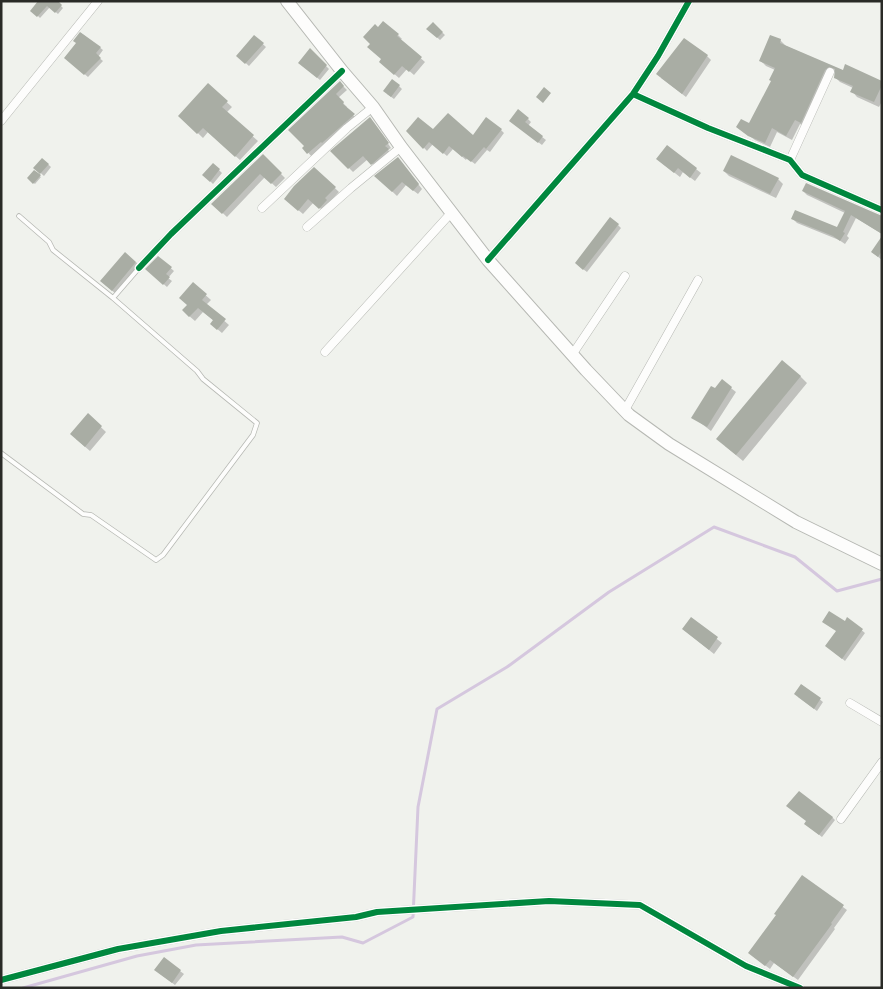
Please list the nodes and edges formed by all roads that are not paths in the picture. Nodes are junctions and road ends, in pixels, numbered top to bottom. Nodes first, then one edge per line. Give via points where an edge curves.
1 (98, 1) edge
2 (287, 1) edge
3 (689, 1) edge
4 (342, 71) junction
5 (830, 72) dead end
6 (633, 94) junction
7 (373, 107) junction
8 (1, 121) edge
9 (400, 147) junction
10 (790, 160) junction
11 (262, 208) dead end
12 (882, 210) edge
13 (451, 213) junction
14 (19, 216) dead end
15 (308, 227) dead end
16 (488, 260) junction
17 (139, 268) joint
18 (625, 276) dead end
19 (698, 280) dead end
20 (113, 298) junction
21 (324, 352) dead end
22 (572, 355) junction
23 (624, 410) junction
24 (1, 453) edge
25 (877, 562) edge
26 (850, 704) dead end
27 (882, 722) edge
28 (882, 762) edge
29 (842, 819) dead end
30 (1, 980) edge
31 (800, 988) edge

1 - 8 street
2 - 4 main road
3 - 6 street
4 - 7 main road
4 - 17 street
5 - 10 street
6 - 10 street
6 - 16 street
7 - 9 main road
7 - 11 street
9 - 13 main road
9 - 15 street
10 - 12 street via 802,175
13 - 16 main road
13 - 21 street
14 - 20 lane via 53,250
16 - 22 main road
17 - 20 lane
18 - 22 street
19 - 23 street
20 - 24 lane via 257,423 253,435 156,560 91,515 83,514
22 - 23 main road
23 - 25 main road via 669,444 796,522
26 - 27 street
28 - 29 street
30 - 31 street via 118,949 221,931 377,912 549,901 640,905 746,966

